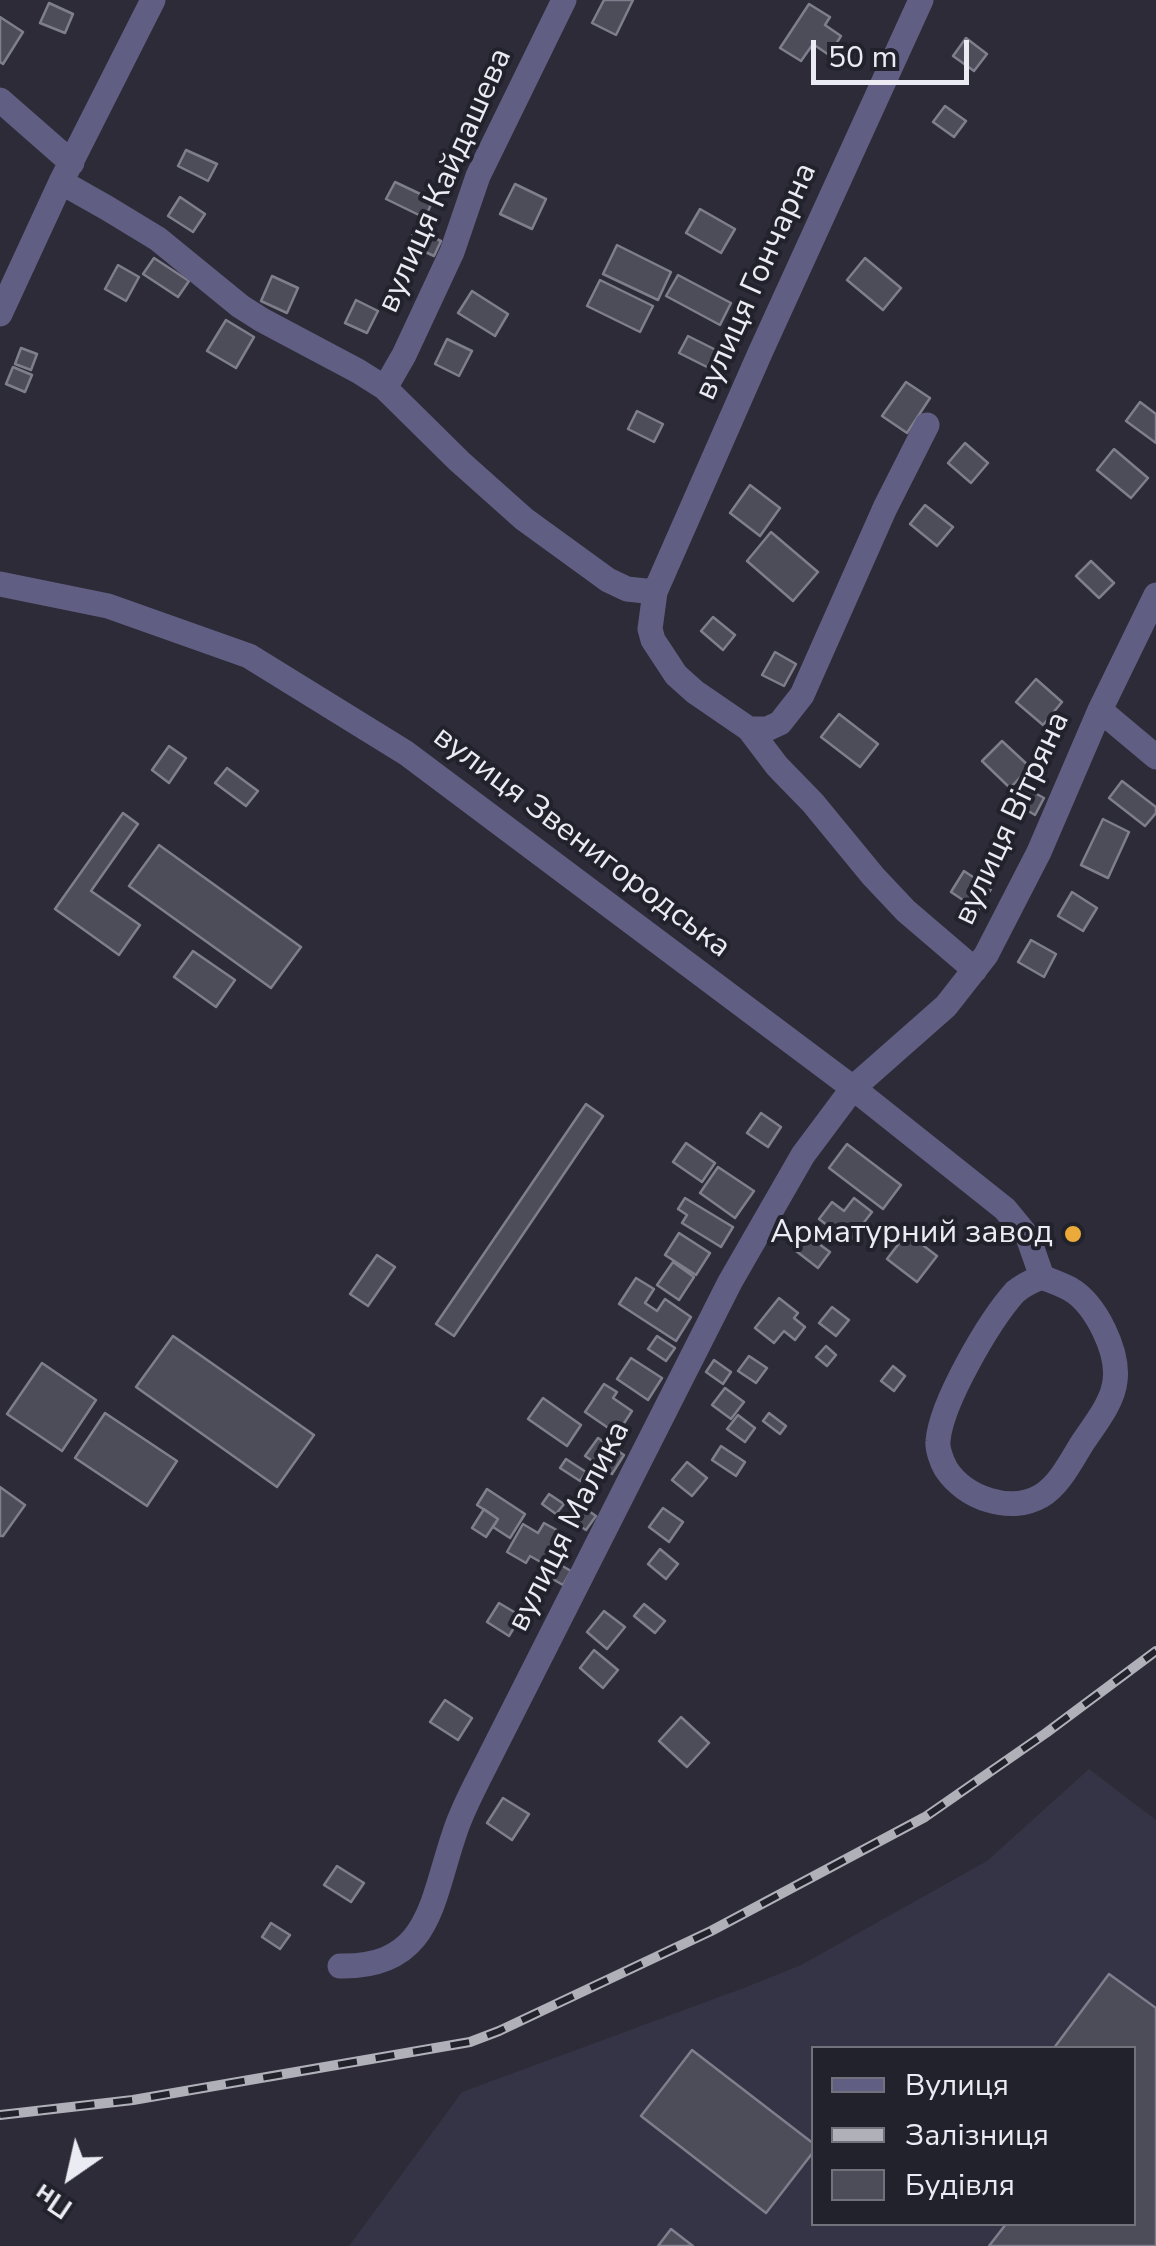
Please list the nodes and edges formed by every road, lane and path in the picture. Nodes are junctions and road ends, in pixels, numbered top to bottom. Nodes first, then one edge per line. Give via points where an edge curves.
1 (154, 0) edge
2 (564, 0) edge
3 (921, 0) edge
4 (0, 100) edge
5 (66, 173) junction
6 (0, 314) edge
7 (385, 388) junction
8 (928, 425) dead end
9 (0, 584) edge
10 (654, 592) junction
11 (1156, 594) edge
12 (1100, 710) junction
13 (749, 729) junction
14 (1156, 756) edge
15 (974, 970) junction
16 (853, 1088) junction
17 (1042, 1277) junction
18 (340, 1966) dead end

1 - 5 street
2 - 7 street, вулиця Кайдашева
3 - 10 street, вулиця Гончарна
4 - 5 street
5 - 6 street
5 - 7 street via 240,306
7 - 10 street via 556,544 626,589
8 - 13 street via 802,695 780,723
9 - 16 street, вулиця Звенигородська via 108,606 249,656 406,752
10 - 13 street via 650,629 666,662 695,692
11 - 12 street, вулиця Вітряна
12 - 14 street
12 - 15 street, вулиця Вітряна via 1028,876
13 - 15 street via 884,888
15 - 16 street, вулиця Вітряна via 946,1006
16 - 17 street, вулиця Звенигородська via 1005,1209 1028,1237
16 - 18 street, вулиця Малика via 803,1155 730,1282 479,1778 418,1935 381,1962
17 - 17 street via 1016,1292 975,1349 943,1414 937,1445 946,1468 968,1492 993,1501 1017,1504 1042,1496 1102,1414 1115,1384 1115,1354 1099,1320 1074,1291

